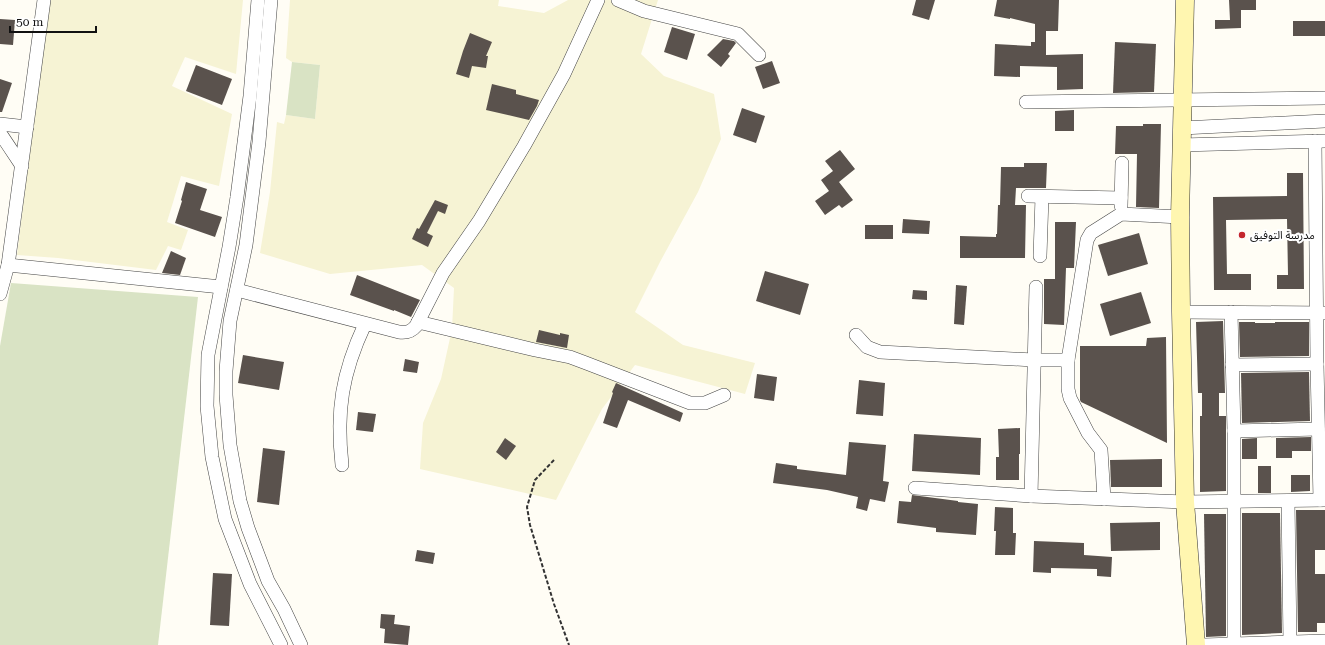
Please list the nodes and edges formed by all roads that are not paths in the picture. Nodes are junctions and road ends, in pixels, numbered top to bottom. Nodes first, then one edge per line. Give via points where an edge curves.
1 (44, 0) edge
2 (258, 0) edge
3 (271, 0) edge
4 (598, 0) edge
5 (618, 0) edge
6 (1185, 0) edge
7 (759, 55) dead end
8 (1325, 98) edge
9 (1182, 100) junction
10 (1026, 102) dead end
11 (1325, 121) edge
12 (0, 124) edge
13 (27, 127) junction
14 (0, 133) edge
15 (1182, 136) junction
16 (1320, 141) edge
17 (1122, 163) dead end
18 (22, 166) junction
19 (1028, 196) dead end
20 (1042, 197) junction
21 (1121, 198) junction
22 (1121, 214) junction
23 (1180, 217) junction
24 (1040, 256) dead end
25 (8, 265) junction
26 (221, 287) junction
27 (1036, 287) dead end
28 (237, 290) junction
29 (0, 294) edge
30 (1181, 312) junction
31 (1231, 312) junction
32 (1321, 313) edge
33 (418, 322) junction
34 (365, 324) junction
35 (856, 335) dead end
36 (1033, 360) junction
37 (1068, 360) junction
38 (1317, 364) junction
39 (1232, 365) junction
40 (724, 395) dead end
41 (1318, 429) junction
42 (1234, 431) junction
43 (342, 465) dead end
44 (915, 488) dead end
45 (1031, 496) junction
46 (1104, 499) junction
47 (1323, 500) edge
48 (240, 501) junction
49 (1234, 501) junction
50 (1288, 501) junction
51 (1185, 502) junction
52 (222, 504) junction
53 (1290, 642) junction
54 (1321, 642) edge
55 (1234, 644) junction
56 (1267, 644) edge
57 (281, 645) edge
58 (300, 645) edge
59 (1196, 645) edge
60 (1204, 645) edge

1 - 13 street
2 - 26 street via 244,147
3 - 28 street via 253,194
4 - 33 street via 564,74 524,146 479,221 443,273
5 - 7 street via 644,11 738,34
6 - 9 main road
8 - 9 street
9 - 10 street
9 - 15 main road
11 - 15 street
12 - 13 street
13 - 18 street
14 - 18 street
15 - 16 street
15 - 23 main road
16 - 32 street
17 - 21 street
18 - 25 street
19 - 20 street
20 - 21 street
20 - 24 street
21 - 22 street
22 - 23 street
22 - 37 street via 1091,233 1087,240
23 - 30 main road
25 - 26 street
25 - 29 street
26 - 52 street via 208,355 207,380 209,431
27 - 36 street
28 - 34 street
28 - 48 street via 230,321 226,395 230,445
30 - 31 street
30 - 51 main road
31 - 32 street
31 - 39 street
32 - 38 street
33 - 34 street via 413,330 404,333
33 - 40 street via 586,362 690,403 705,403
34 - 43 street via 347,369 342,393 339,417
35 - 36 street via 867,347 880,352
36 - 37 street
36 - 45 street
37 - 46 street via 1070,398 1100,450
38 - 39 street
38 - 41 street
39 - 42 street
41 - 42 street
41 - 47 street
42 - 49 street
44 - 45 street
45 - 46 street
46 - 51 street
47 - 50 street
48 - 52 street
48 - 58 street via 260,561
49 - 50 street
49 - 51 street
49 - 55 street
50 - 53 street
51 - 59 main road
52 - 57 street via 225,519 250,584
53 - 54 street
53 - 56 street
55 - 56 street
55 - 60 street

